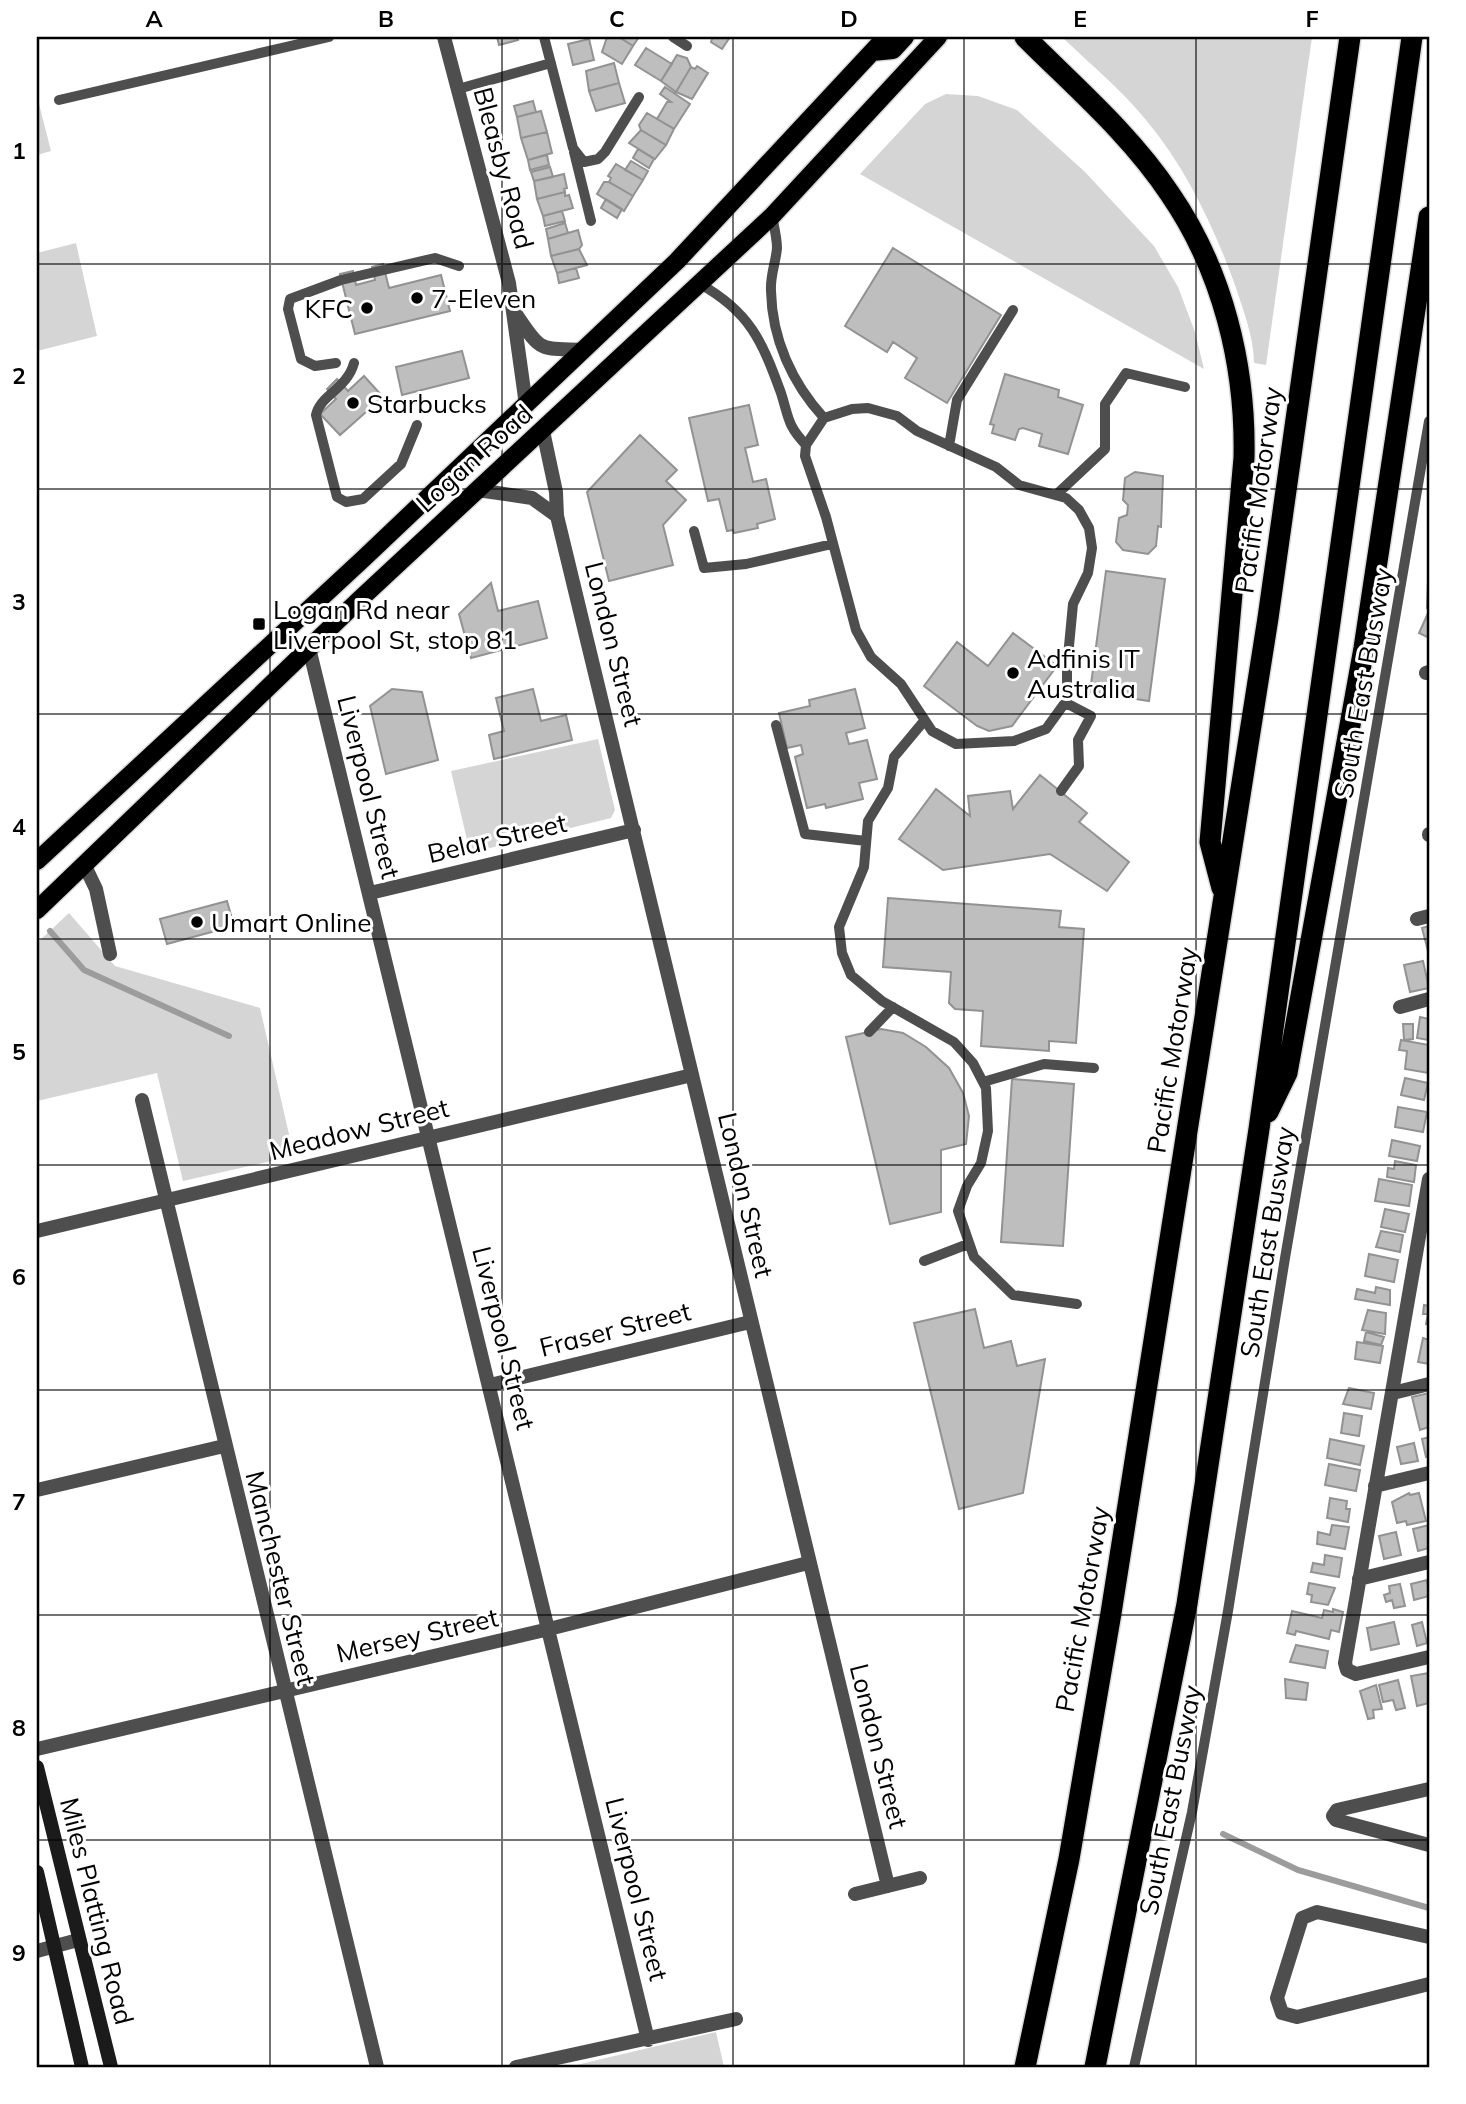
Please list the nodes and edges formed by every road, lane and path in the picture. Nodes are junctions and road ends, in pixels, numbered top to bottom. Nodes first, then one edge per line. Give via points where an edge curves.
1 (328, 37) edge
2 (444, 37) edge
3 (544, 37) edge
4 (673, 37) edge
5 (886, 37) edge
6 (905, 37) edge
7 (1025, 37) edge
8 (1350, 37) edge
9 (1412, 37) edge
10 (927, 40) edge
11 (687, 46) dead end
12 (872, 52) junction
13 (551, 63) junction
14 (458, 89) junction
15 (639, 97) dead end
16 (59, 100) dead end
17 (573, 148) junction
18 (772, 216) junction
19 (1429, 216) edge
20 (591, 221) dead end
21 (459, 266) dead end
22 (700, 284) junction
23 (1013, 310) dead end
24 (515, 313) junction
25 (585, 350) junction
26 (337, 363) dead end
27 (354, 363) dead end
28 (1185, 387) dead end
29 (526, 405) junction
30 (824, 418) junction
31 (1429, 421) edge
32 (417, 425) dead end
33 (543, 431) junction
34 (806, 445) junction
35 (949, 446) junction
36 (477, 490) junction
37 (1056, 495) junction
38 (557, 516) junction
39 (694, 531) dead end
40 (832, 544) junction
41 (309, 648) junction
42 (1066, 703) junction
43 (924, 721) junction
44 (776, 725) dead end
45 (1061, 791) dead end
46 (634, 830) junction
47 (866, 841) junction
48 (37, 860) edge
49 (84, 864) junction
50 (370, 893) junction
51 (1225, 897) junction
52 (37, 910) edge
53 (110, 954) dead end
54 (1429, 999) edge
55 (893, 1007) junction
56 (1400, 1007) dead end
57 (869, 1032) dead end
58 (1094, 1068) dead end
59 (692, 1075) junction
60 (982, 1082) junction
61 (142, 1100) dead end
62 (1259, 1129) junction
63 (429, 1137) junction
64 (1429, 1179) edge
65 (164, 1201) junction
66 (37, 1231) edge
67 (968, 1244) junction
68 (1423, 1258) edge
69 (924, 1261) dead end
70 (1077, 1304) dead end
71 (751, 1322) junction
72 (1429, 1384) edge
73 (491, 1385) junction
74 (1393, 1393) junction
75 (224, 1446) junction
76 (1429, 1473) edge
77 (1375, 1486) junction
78 (37, 1490) edge
79 (1429, 1562) edge
80 (808, 1563) junction
81 (1359, 1579) junction
82 (549, 1629) junction
83 (1429, 1657) edge
84 (284, 1691) junction
85 (37, 1749) edge
86 (37, 1767) edge
87 (1429, 1790) edge
88 (1429, 1845) edge
89 (37, 1872) edge
90 (920, 1878) dead end
91 (888, 1886) junction
92 (855, 1894) dead end
93 (1429, 1937) edge
94 (78, 1940) junction
95 (53, 1947) junction
96 (37, 1951) edge
97 (1429, 1984) edge
98 (736, 2019) dead end
99 (648, 2040) junction
100 (82, 2067) edge
101 (111, 2067) edge
102 (377, 2067) edge
103 (516, 2067) edge
104 (1025, 2067) edge
105 (1095, 2067) edge
106 (1134, 2067) edge

1 - 16 lane
2 - 14 street, Bleasby Road
3 - 13 lane
4 - 11 lane
5 - 12 main road, Logan Road
6 - 12 main road via 894,50
7 - 51 highway via 1127,140 1170,194 1209,265 1233,343 1244,458 1209,842
8 - 51 highway, Pacific Motorway
9 - 62 highway
10 - 18 main road, Logan Road
12 - 25 main road, Logan Road via 728,209
13 - 14 lane
13 - 17 lane
14 - 24 street, Bleasby Road
15 - 17 lane via 598,159 584,162
17 - 20 lane
18 - 22 main road, Logan Road
18 - 30 lane via 777,251 771,269 775,331 785,361
19 - 62 highway via 1364,648 1287,1073
21 - 26 lane via 435,258 341,280 290,299 288,309 301,359 316,366
22 - 33 main road, Logan Road
22 - 34 lane via 725,298 750,324 767,358 791,430
23 - 35 lane via 957,400
24 - 25 street, Bleasby Road via 541,347
24 - 29 street, Bleasby Road
25 - 29 main road, Logan Road
27 - 32 lane via 350,377 319,406 316,415 337,497 346,502 363,499 401,464
28 - 37 lane via 1126,373 1105,404 1105,449
29 - 48 main road, Logan Road
30 - 34 lane
30 - 35 lane via 852,408 868,408 897,416
31 - 106 lane, South East Busway via 1221,1651 1192,1812
33 - 36 main road, Logan Road
33 - 38 street, London Street
34 - 40 lane via 805,456
35 - 37 lane via 996,467 1019,485
36 - 38 street via 532,498
36 - 41 main road, Logan Road
37 - 42 lane via 1079,510 1089,528 1092,548 1088,573 1073,604
38 - 46 street, London Street
39 - 40 lane via 704,568 747,565
40 - 43 lane via 856,630 871,657 901,684
41 - 49 main road, Logan Road
41 - 50 street, Liverpool Street
42 - 43 lane via 1046,729 1014,741 956,744
42 - 45 lane via 1091,716 1078,740 1079,766
43 - 47 lane via 894,757 888,788 867,821
44 - 47 lane via 805,834
46 - 50 street, Belar Street
46 - 59 street, London Street
47 - 55 lane via 864,867 839,927 842,953 851,975
49 - 52 main road, Logan Road
49 - 53 street via 96,889
50 - 63 street, Liverpool Street
51 - 104 highway, Pacific Motorway via 1069,1859
54 - 56 street
55 - 57 lane
55 - 60 lane via 954,1042 973,1063
58 - 60 lane via 1044,1064
59 - 63 street, Meadow Street
59 - 71 street, London Street
60 - 67 lane via 988,1131 981,1163 958,1211
61 - 65 street, Manchester Street
62 - 105 highway via 1187,1604
63 - 65 street, Meadow Street
63 - 73 street, Liverpool Street
64 - 68 street
65 - 66 street, Meadow Street
65 - 75 street, Manchester Street
67 - 69 lane
67 - 70 lane via 974,1257 1013,1296
68 - 74 street
71 - 73 street, Fraser Street
71 - 80 street, London Street
72 - 74 street
73 - 82 street, Liverpool Street
74 - 77 street
75 - 78 street
75 - 84 street, Manchester Street
76 - 77 street
77 - 81 street
79 - 81 street
80 - 82 street, Mersey Street
80 - 91 street, London Street
81 - 83 street via 1347,1670 1356,1674
82 - 84 street, Mersey Street
82 - 99 street, Liverpool Street
84 - 85 street, Mersey Street
84 - 102 street, Manchester Street
86 - 94 main road, Miles Platting Road
87 - 88 street via 1337,1810 1333,1816
89 - 95 main road, Miles Platting Road
90 - 91 street
91 - 92 street
93 - 97 street via 1317,1912 1302,1918 1277,1998 1282,2013 1297,2018
94 - 95 street
94 - 101 main road, Miles Platting Road
95 - 96 street
95 - 100 main road, Miles Platting Road
98 - 99 street
99 - 103 street

